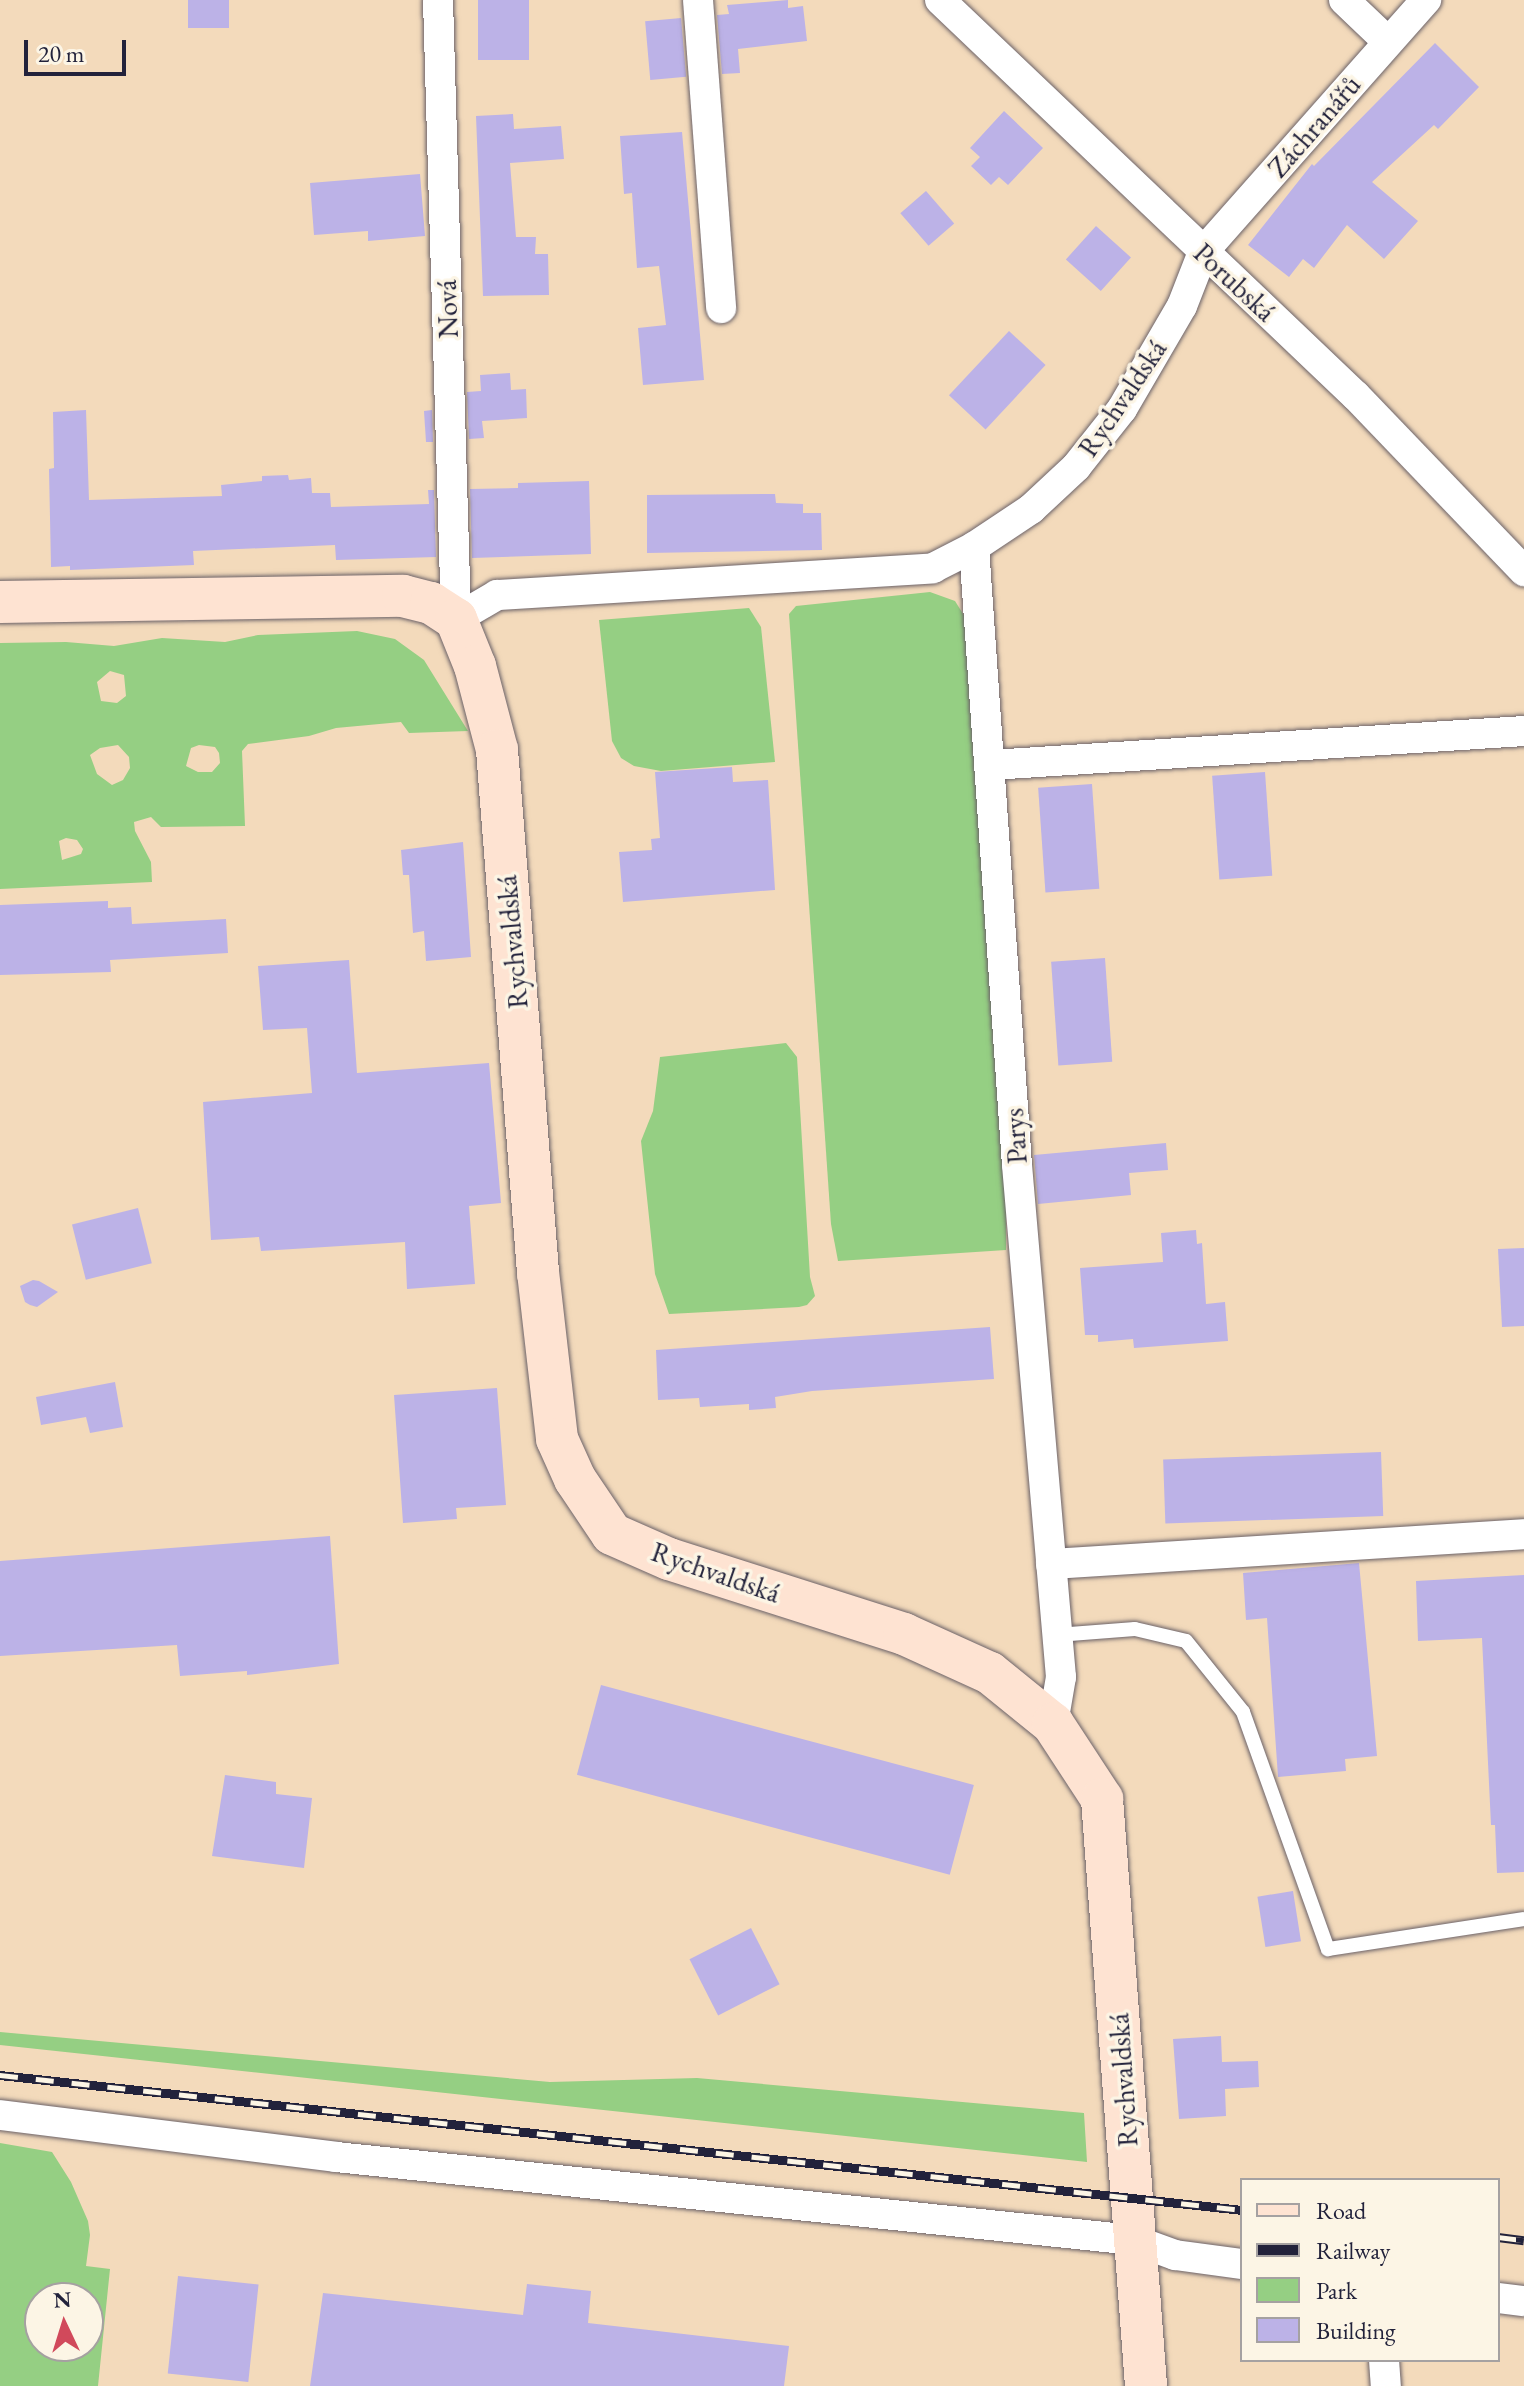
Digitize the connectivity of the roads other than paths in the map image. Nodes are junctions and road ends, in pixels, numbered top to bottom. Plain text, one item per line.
1 (438, 0) edge
2 (698, 0) edge
3 (940, 0) edge
4 (1344, 0) edge
5 (1426, 0) edge
6 (1387, 41) junction
7 (1203, 252) junction
8 (721, 308) dead end
9 (974, 547) junction
10 (1524, 571) edge
11 (0, 602) edge
12 (456, 619) junction
13 (1524, 731) edge
14 (991, 765) junction
15 (1524, 1534) edge
16 (1051, 1564) junction
17 (1057, 1635) junction
18 (1053, 1724) junction
19 (1524, 1919) edge
20 (0, 2115) edge
21 (1134, 2240) junction
22 (1240, 2264) edge
23 (1500, 2298) edge
24 (1524, 2301) edge
25 (1384, 2362) edge
26 (1146, 2386) edge
27 (1386, 2386) edge

1 - 12 street, Nová
2 - 8 street
3 - 7 street, Porubská
4 - 6 street
5 - 6 street, Záchranářů
6 - 7 street, Záchranářů
7 - 9 street, Rychvaldská
7 - 10 street, Porubská
9 - 12 street, Rychvaldská
9 - 14 street, Parys
11 - 12 street
12 - 18 street, Rychvaldská
13 - 14 street
14 - 16 street, Parys
15 - 16 street
16 - 17 street, Parys
17 - 18 street, Parys
17 - 19 lane
18 - 21 street, Rychvaldská
20 - 21 street
21 - 22 street
21 - 26 street, Rychvaldská
23 - 24 street
25 - 27 street

